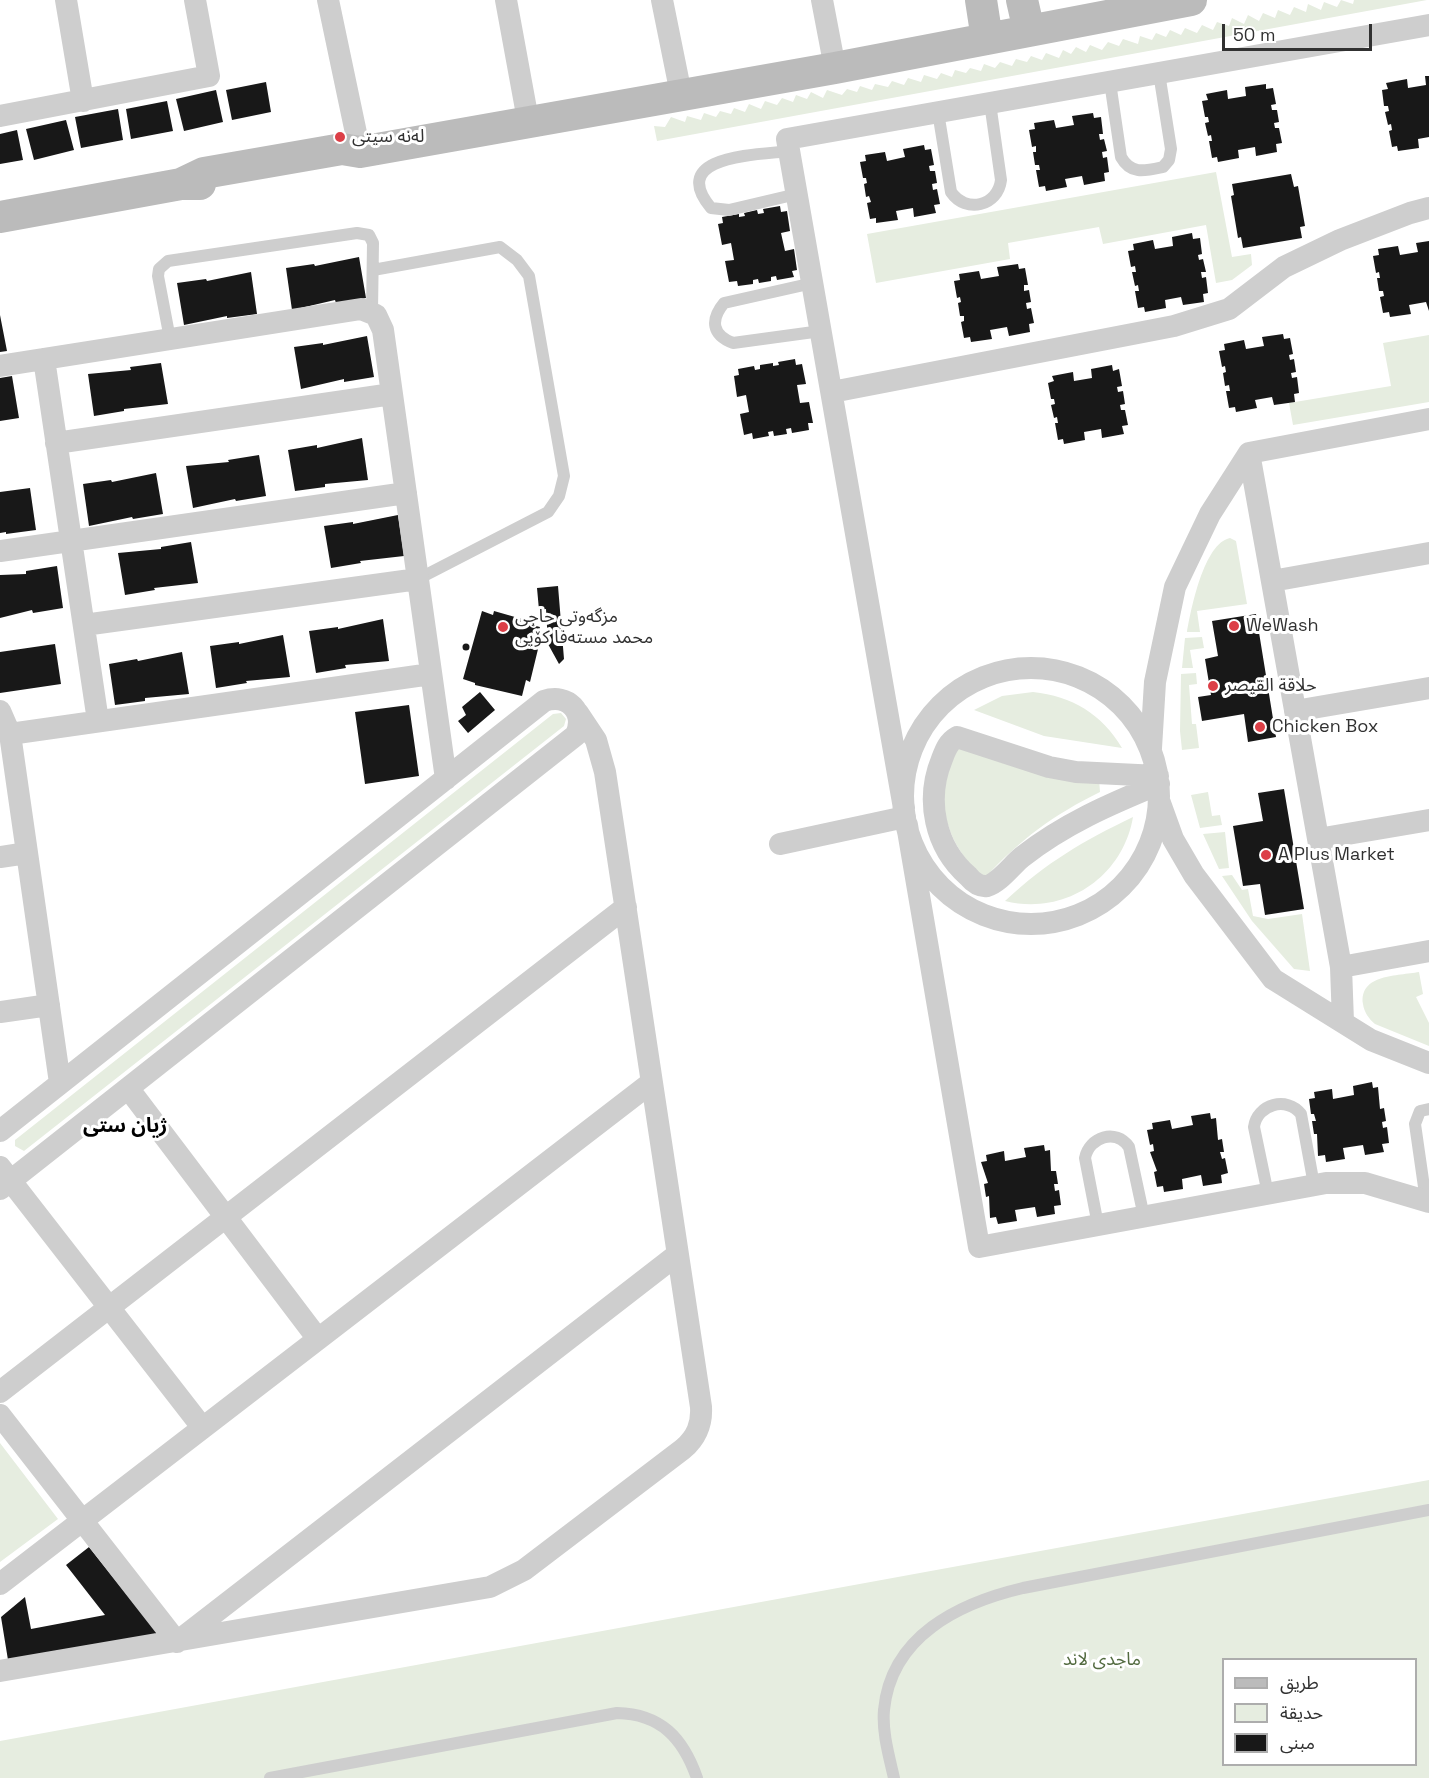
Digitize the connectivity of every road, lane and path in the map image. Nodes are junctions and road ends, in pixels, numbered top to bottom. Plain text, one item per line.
1 (66, 0) edge
2 (195, 0) edge
3 (328, 0) edge
4 (506, 0) edge
5 (662, 0) edge
6 (822, 0) edge
7 (981, 0) edge
8 (1023, 0) edge
9 (1191, 0) edge
10 (1429, 26) edge
11 (1029, 31) junction
12 (987, 39) junction
13 (835, 68) junction
14 (1159, 73) junction
15 (1110, 82) junction
16 (681, 94) junction
17 (83, 101) junction
18 (990, 103) junction
19 (938, 112) junction
20 (0, 116) edge
21 (528, 120) junction
22 (789, 151) junction
23 (360, 152) junction
24 (797, 194) junction
25 (1429, 208) edge
26 (0, 218) edge
27 (373, 270) junction
28 (813, 283) junction
29 (372, 311) junction
30 (821, 331) junction
31 (170, 339) junction
32 (44, 359) junction
33 (0, 366) edge
34 (832, 392) junction
35 (392, 394) junction
36 (1429, 419) edge
37 (56, 442) junction
38 (1249, 453) junction
39 (406, 493) junction
40 (71, 540) junction
41 (0, 551) edge
42 (1429, 553) edge
43 (418, 579) junction
44 (1272, 581) junction
45 (84, 625) junction
46 (431, 674) junction
47 (1155, 682) junction
48 (1429, 688) edge
49 (1115, 700) junction
50 (0, 711) edge
51 (1295, 711) junction
52 (578, 712) junction
53 (98, 721) junction
54 (9, 734) junction
55 (1151, 750) junction
56 (446, 779) junction
57 (1159, 787) junction
58 (906, 816) junction
59 (1429, 820) edge
60 (1318, 839) junction
61 (780, 844) dead end
62 (27, 853) junction
63 (0, 857) edge
64 (1143, 857) junction
65 (1184, 858) junction
66 (626, 907) junction
67 (1429, 951) edge
68 (1341, 967) junction
69 (49, 1005) junction
70 (0, 1012) edge
71 (1343, 1022) junction
72 (1429, 1063) edge
73 (652, 1082) junction
74 (60, 1083) junction
75 (128, 1088) junction
76 (1429, 1109) edge
77 (0, 1131) edge
78 (4, 1178) edge
79 (1314, 1185) junction
80 (1268, 1194) junction
81 (1427, 1202) edge
82 (226, 1217) junction
83 (1144, 1217) junction
84 (1098, 1225) junction
85 (678, 1254) junction
86 (109, 1307) junction
87 (318, 1339) junction
88 (0, 1392) edge
89 (0, 1415) edge
90 (202, 1427) junction
91 (1429, 1510) edge
92 (82, 1521) junction
93 (0, 1584) edge
94 (177, 1642) junction
95 (0, 1671) edge
96 (270, 1778) edge
97 (697, 1778) edge
98 (894, 1778) edge

1 - 17 street
2 - 17 street
3 - 23 street
4 - 21 street
5 - 16 street
6 - 13 street
7 - 12 street
8 - 11 street
9 - 11 street
10 - 14 street
11 - 12 street
12 - 13 street
13 - 16 street
14 - 15 street
14 - 15 lane
15 - 18 street
16 - 21 street
17 - 20 street
18 - 19 street
18 - 19 lane
19 - 22 street
21 - 23 street
22 - 24 street
22 - 24 lane
23 - 26 street
24 - 28 street
25 - 34 street
27 - 29 lane
27 - 31 lane
27 - 43 lane
28 - 30 street
28 - 30 lane
29 - 31 street
29 - 35 street
30 - 34 street
31 - 32 street
32 - 33 street
32 - 37 street
34 - 58 street
35 - 37 street
35 - 39 street
36 - 38 street
37 - 40 street
38 - 44 street
38 - 47 street
39 - 40 street
39 - 43 street
40 - 41 street
40 - 45 street
42 - 44 street
43 - 45 street
43 - 46 street
44 - 51 street
45 - 53 street
46 - 53 street
46 - 56 street
47 - 49 street
47 - 55 street
48 - 51 street
49 - 55 street
49 - 58 street
50 - 54 street
51 - 60 street
52 - 56 street
52 - 66 street
52 - 75 street
53 - 54 street
54 - 62 street
55 - 57 street
56 - 74 street
57 - 57 street
57 - 64 street
57 - 65 street
58 - 61 street
58 - 64 street
58 - 84 street
59 - 60 street
60 - 68 street
62 - 63 street
62 - 69 street
64 - 65 street
65 - 71 street
66 - 73 street
66 - 82 street
67 - 68 street
68 - 71 street
69 - 70 street
69 - 74 street
71 - 72 street
73 - 85 street
73 - 87 street
74 - 77 street
75 - 78 street
75 - 82 street
76 - 81 lane
78 - 86 street
79 - 80 street
79 - 80 lane
79 - 81 street
80 - 83 street
82 - 86 street
82 - 87 street
83 - 84 street
83 - 84 lane
85 - 94 street
85 - 94 street
86 - 88 street
86 - 90 street
87 - 90 street
89 - 92 street
90 - 92 street
91 - 98 lane
92 - 93 street
92 - 94 street
94 - 95 street
96 - 97 lane

